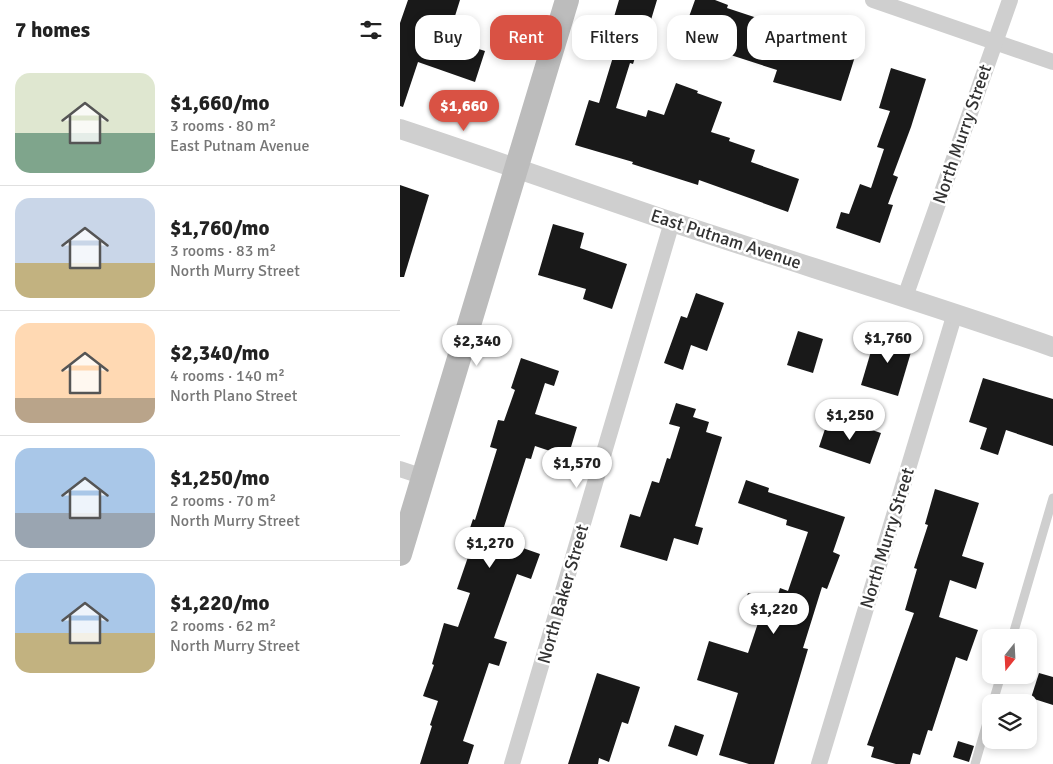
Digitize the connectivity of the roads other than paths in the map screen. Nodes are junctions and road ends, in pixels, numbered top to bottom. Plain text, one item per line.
1 (567, 0) edge
2 (873, 0) edge
3 (1010, 0) edge
4 (995, 42) junction
5 (1053, 62) edge
6 (400, 129) edge
7 (517, 168) junction
8 (672, 222) junction
9 (905, 297) junction
10 (955, 313) junction
11 (1053, 347) edge
12 (400, 469) edge
13 (424, 477) junction
14 (1053, 498) edge
15 (400, 554) edge
16 (1015, 629) edge
17 (982, 740) edge
18 (512, 764) edge
19 (819, 764) edge
20 (975, 764) edge

1 - 7 main road
2 - 4 street
3 - 4 street, North Murry Street
4 - 5 street
4 - 9 street, North Murry Street
6 - 7 street, East Putnam Avenue
7 - 8 street, East Putnam Avenue
7 - 13 main road
8 - 9 street, East Putnam Avenue
8 - 18 street, North Baker Street
9 - 10 street, East Putnam Avenue
10 - 11 street, East Putnam Avenue
10 - 19 street, North Murry Street
12 - 13 street
13 - 15 main road
14 - 16 lane
17 - 20 lane

